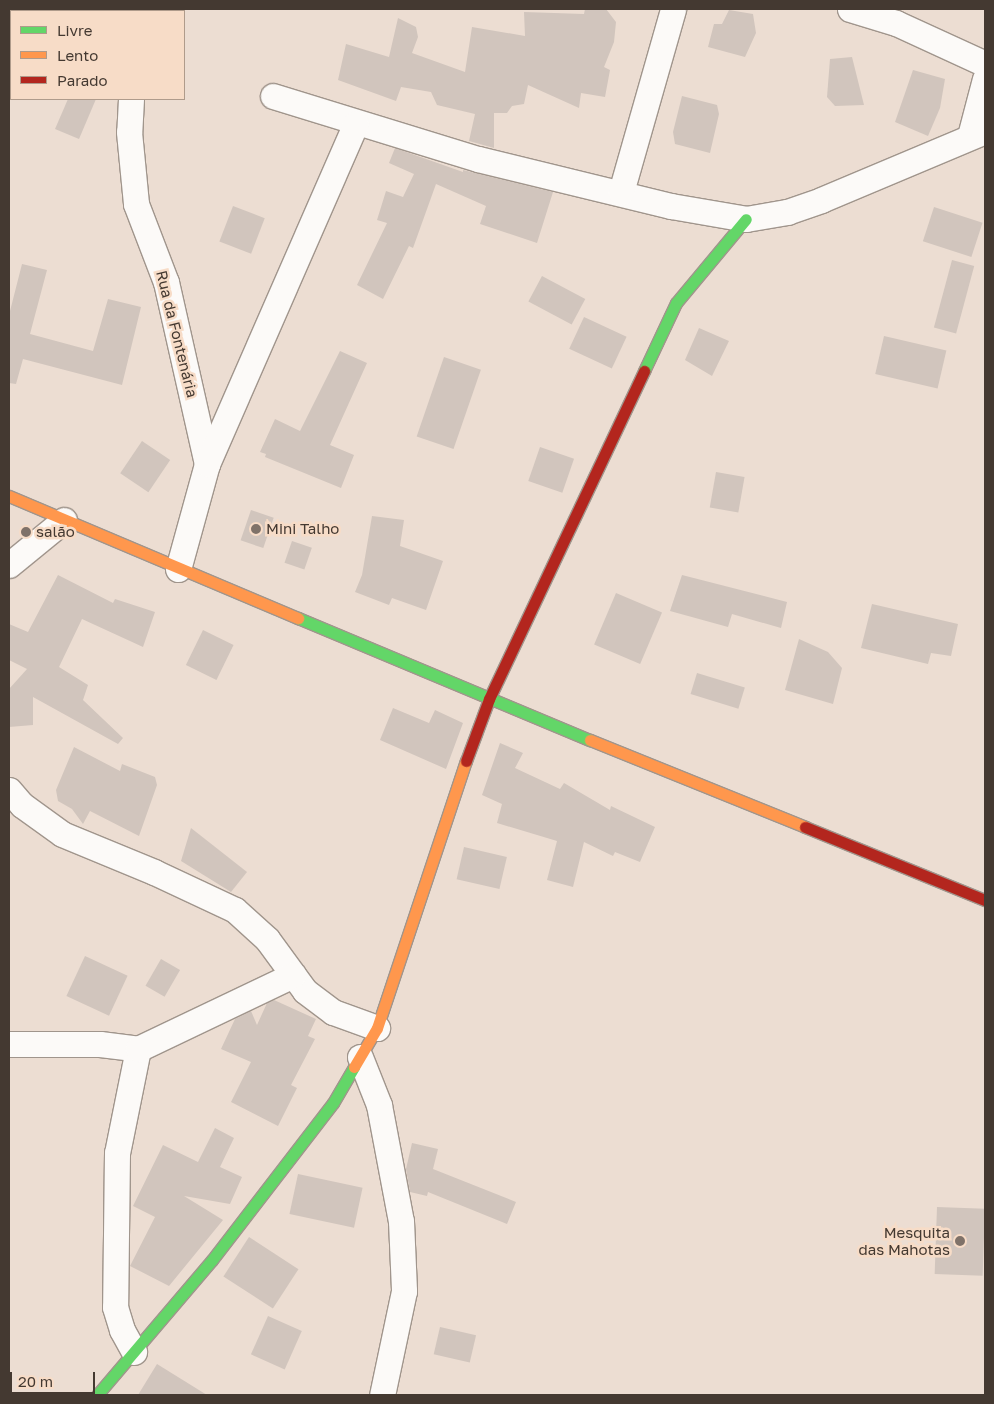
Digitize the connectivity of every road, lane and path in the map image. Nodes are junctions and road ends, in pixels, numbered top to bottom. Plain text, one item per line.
1 (673, 9) edge
2 (850, 9) edge
3 (985, 64) edge
4 (985, 79) edge
5 (273, 96) dead end
6 (131, 100) edge
7 (356, 123) junction
8 (977, 134) edge
9 (621, 192) junction
10 (746, 219) junction
11 (208, 464) junction
12 (9, 496) edge
13 (64, 520) junction
14 (9, 564) edge
15 (178, 569) junction
16 (490, 699) junction
17 (9, 790) edge
18 (985, 900) edge
19 (293, 975) junction
20 (377, 1028) junction
21 (9, 1044) edge
22 (138, 1049) junction
23 (360, 1057) junction
24 (134, 1352) junction
25 (97, 1395) edge
26 (382, 1395) edge

1 - 9 street
2 - 3 street
4 - 8 street
5 - 7 street
6 - 11 street, Rua da Fontenária
7 - 9 street
7 - 11 street
8 - 10 street
9 - 10 street
10 - 16 street
11 - 15 street, Rua da Fontenária
12 - 13 street
13 - 14 street
13 - 15 street
15 - 16 street
16 - 18 street
16 - 20 street
17 - 19 street
19 - 20 street
19 - 22 street
20 - 23 street
21 - 22 street
22 - 24 street
23 - 24 street
23 - 26 street
24 - 25 street

